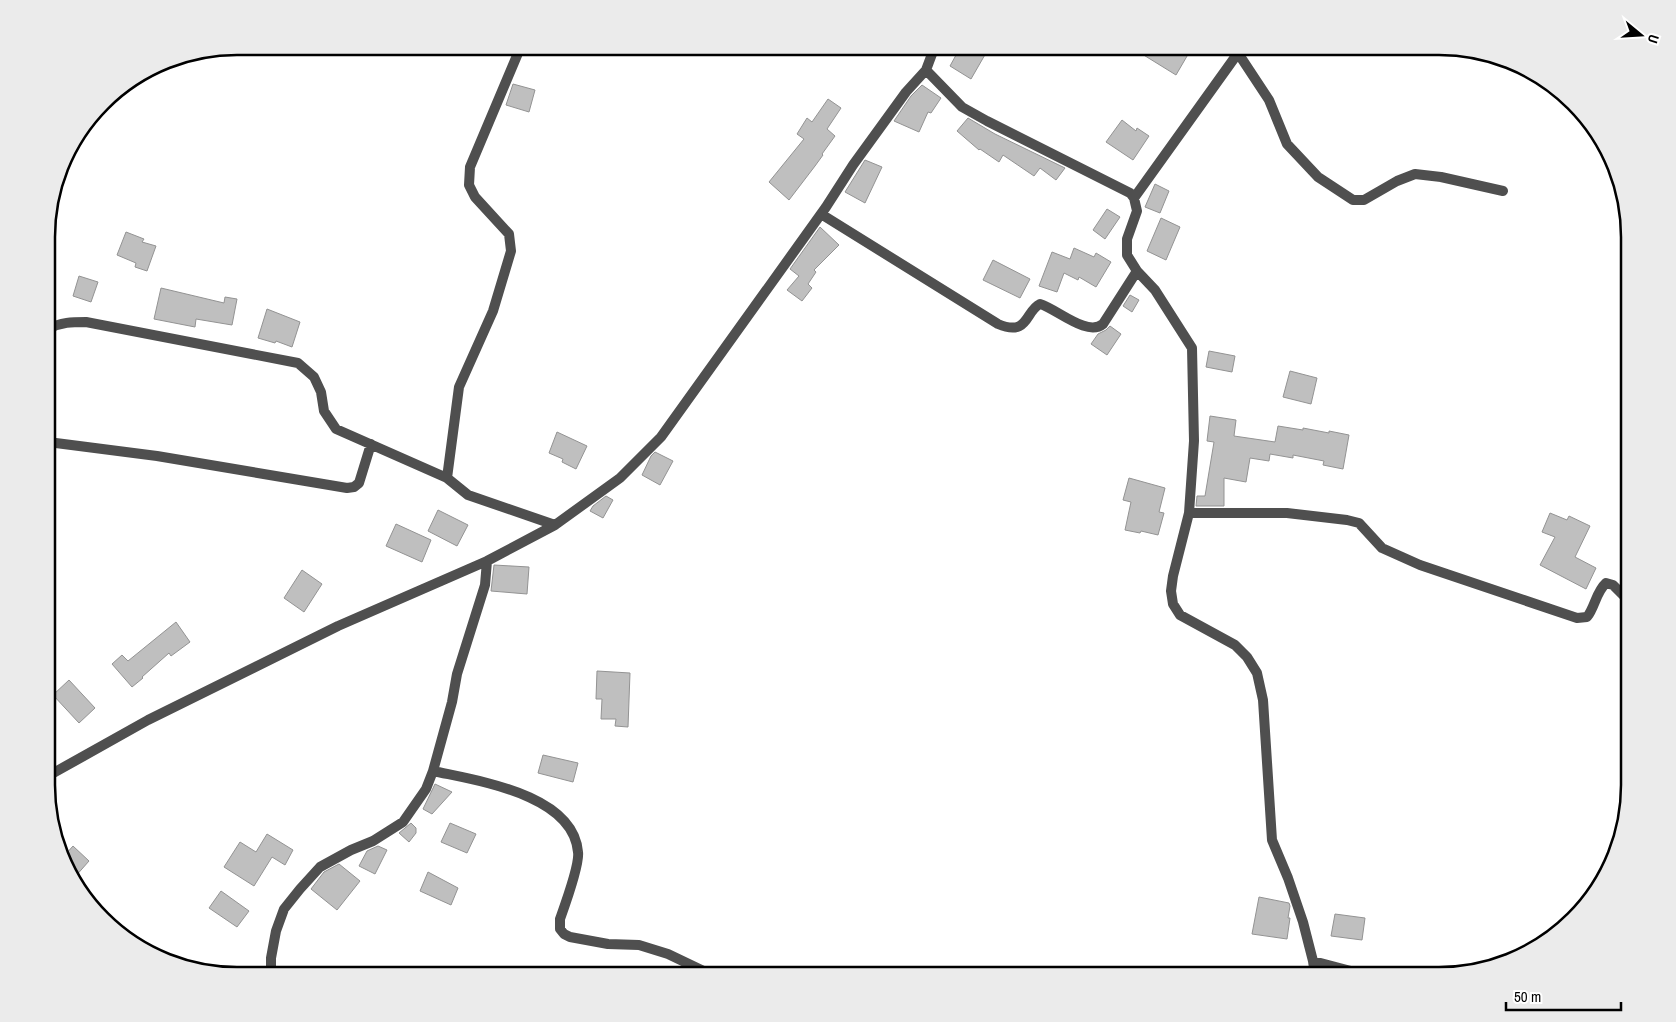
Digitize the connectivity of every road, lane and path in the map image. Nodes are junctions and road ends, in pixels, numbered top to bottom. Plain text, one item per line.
1 (517, 55) edge
2 (932, 55) edge
3 (1236, 55) edge
4 (1243, 55) edge
5 (926, 70) junction
6 (1503, 191) dead end
7 (1134, 198) junction
8 (821, 214) junction
9 (1137, 272) junction
10 (55, 325) edge
11 (55, 443) edge
12 (372, 444) junction
13 (447, 478) junction
14 (1190, 513) junction
15 (555, 524) junction
16 (487, 561) junction
17 (1621, 593) edge
18 (433, 771) junction
19 (55, 772) edge
20 (1313, 961) junction
21 (271, 967) edge
22 (695, 967) edge
23 (1313, 967) edge
24 (1336, 967) edge

1 - 13 street
2 - 5 street
3 - 7 street
4 - 6 street
5 - 7 street
5 - 8 street
7 - 9 street
8 - 9 street
8 - 15 street
9 - 14 street
10 - 12 street
11 - 12 street
12 - 13 street
13 - 15 street
14 - 17 street
14 - 20 street
15 - 16 street
16 - 18 street
16 - 19 street
18 - 21 street
18 - 22 street
20 - 23 street
20 - 24 street

